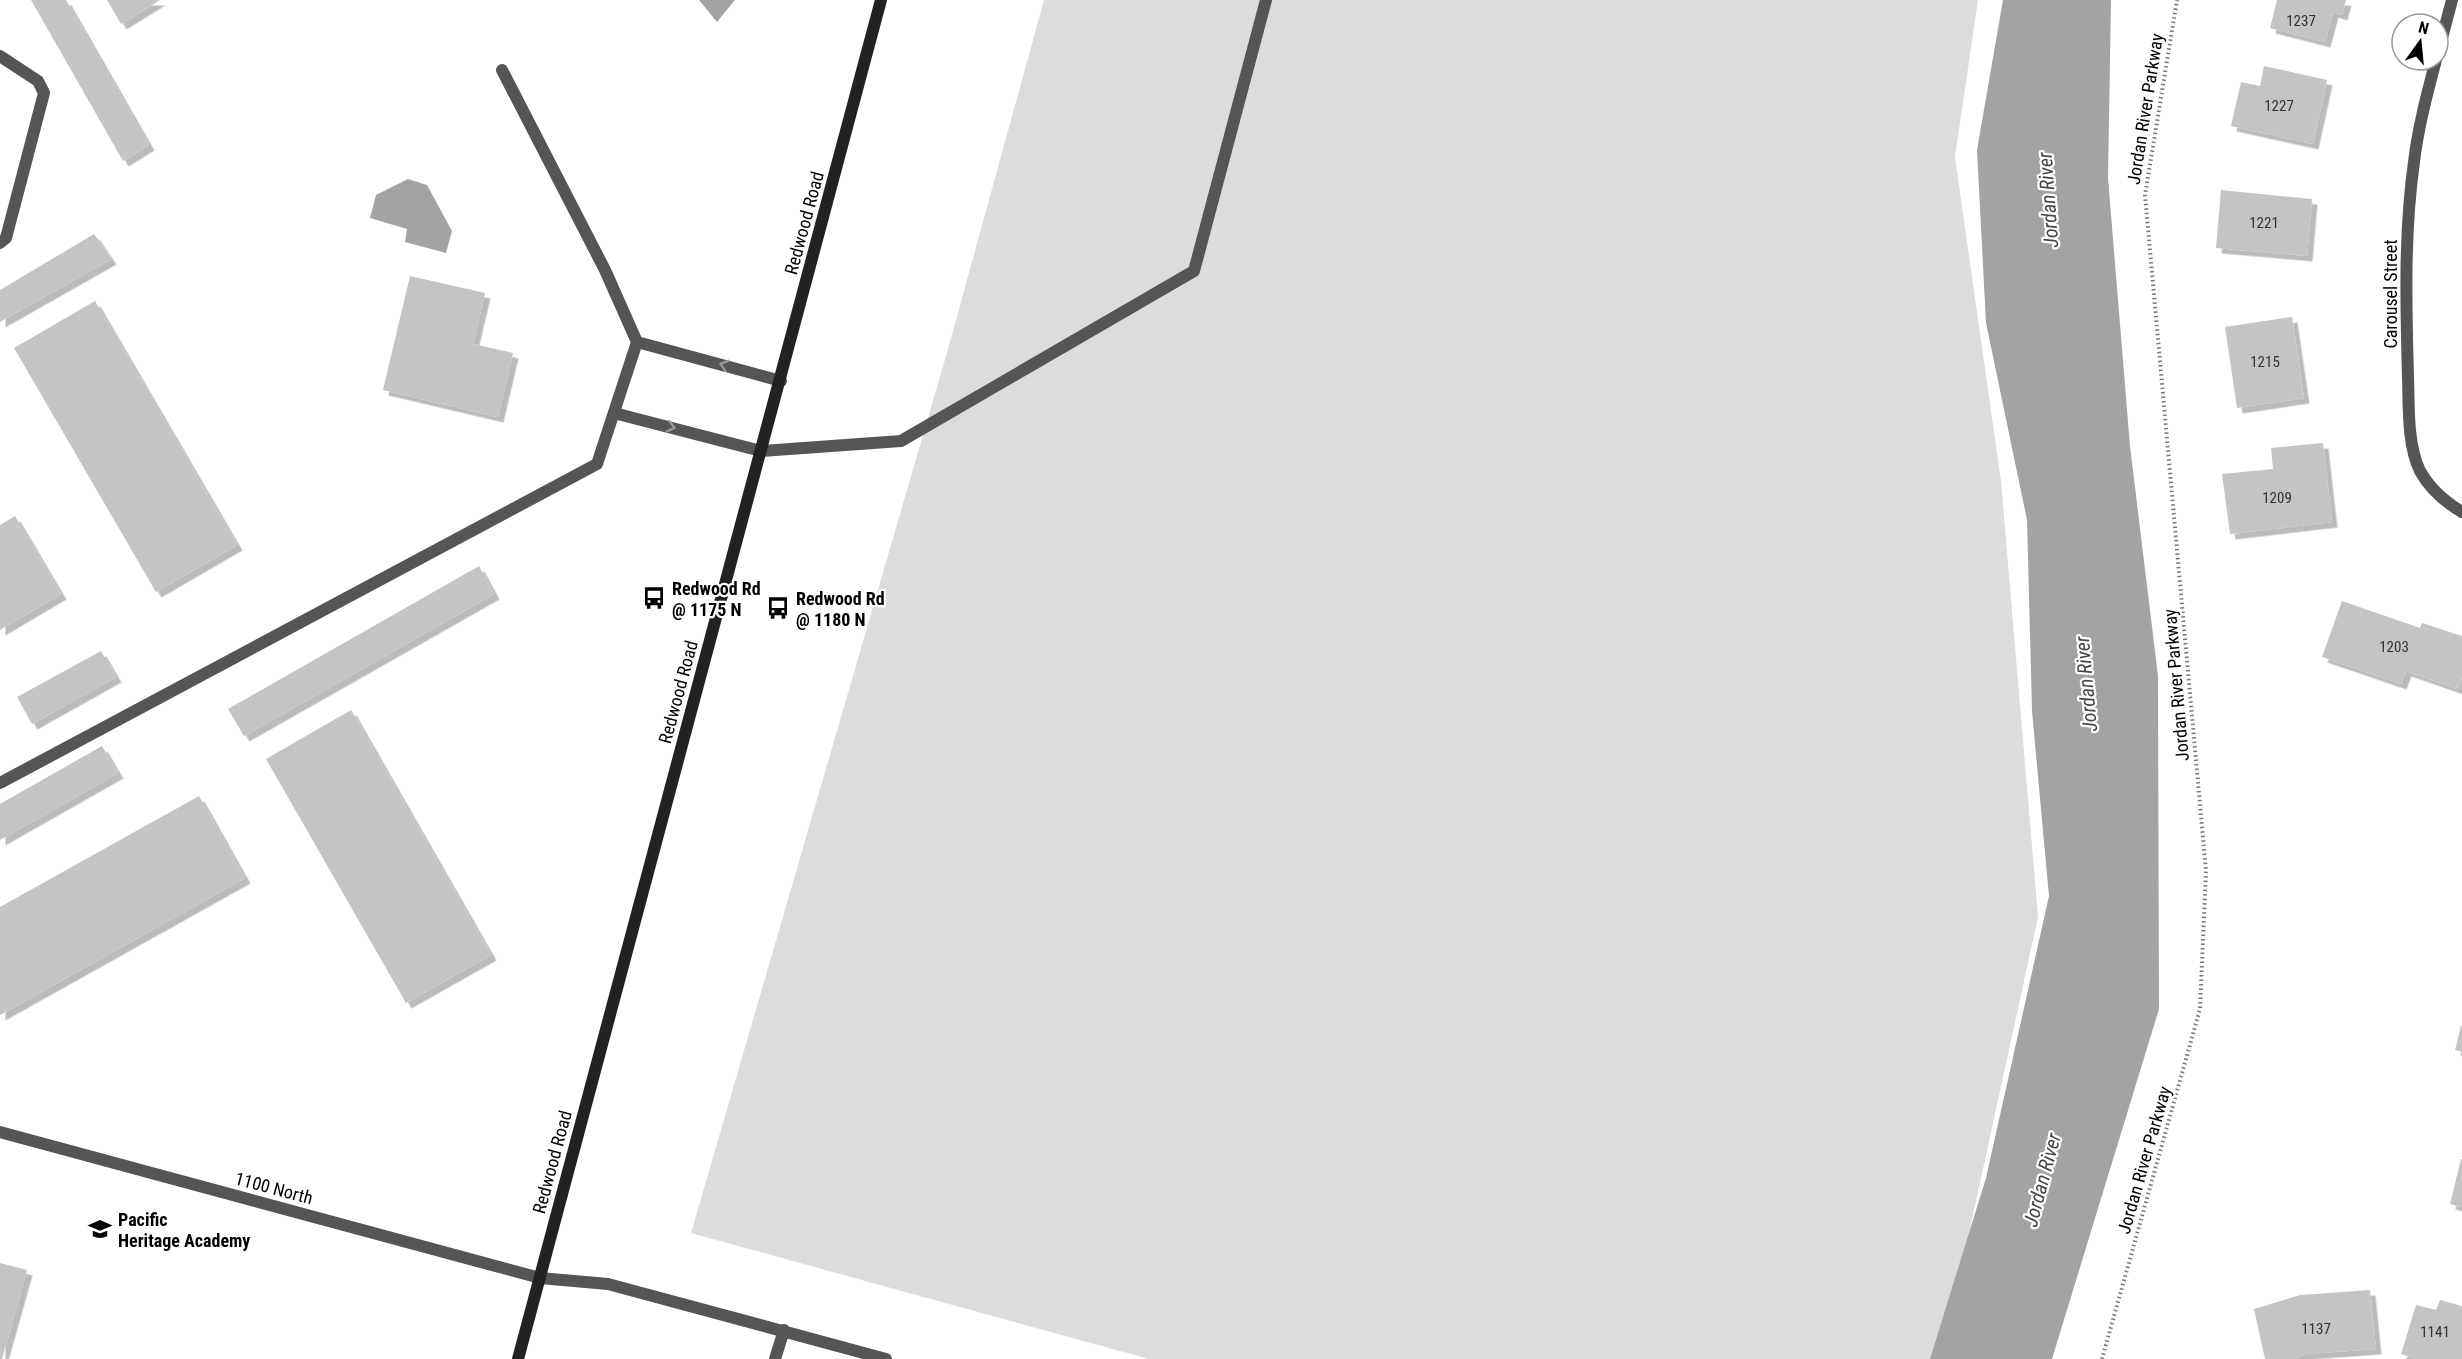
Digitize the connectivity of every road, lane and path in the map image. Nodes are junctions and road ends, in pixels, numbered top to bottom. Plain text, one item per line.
1 (881, 0) edge
2 (1266, 0) edge
3 (2177, 0) edge
4 (0, 56) edge
5 (502, 70) dead end
6 (2433, 72) edge
7 (0, 243) edge
8 (637, 342) junction
9 (781, 381) junction
10 (614, 413) junction
11 (761, 451) junction
12 (2462, 512) edge
13 (0, 783) edge
14 (0, 1132) edge
15 (540, 1278) junction
16 (784, 1330) junction
17 (518, 1359) edge
18 (775, 1359) edge
19 (886, 1359) edge
20 (2102, 1359) edge

1 - 9 main road, Redwood Road
2 - 11 street
3 - 20 path, Jordan River Parkway
4 - 7 street
5 - 8 street
6 - 12 street, Carousel Street
9 -> 8 street
8 - 10 street
9 - 11 main road, Redwood Road
10 -> 11 street
10 - 13 street
11 - 15 main road, Redwood Road
14 - 15 street, 1100 North
15 - 16 street, 1100 North
15 - 17 main road, Redwood Road
16 - 18 street
16 - 19 street, 1100 North

